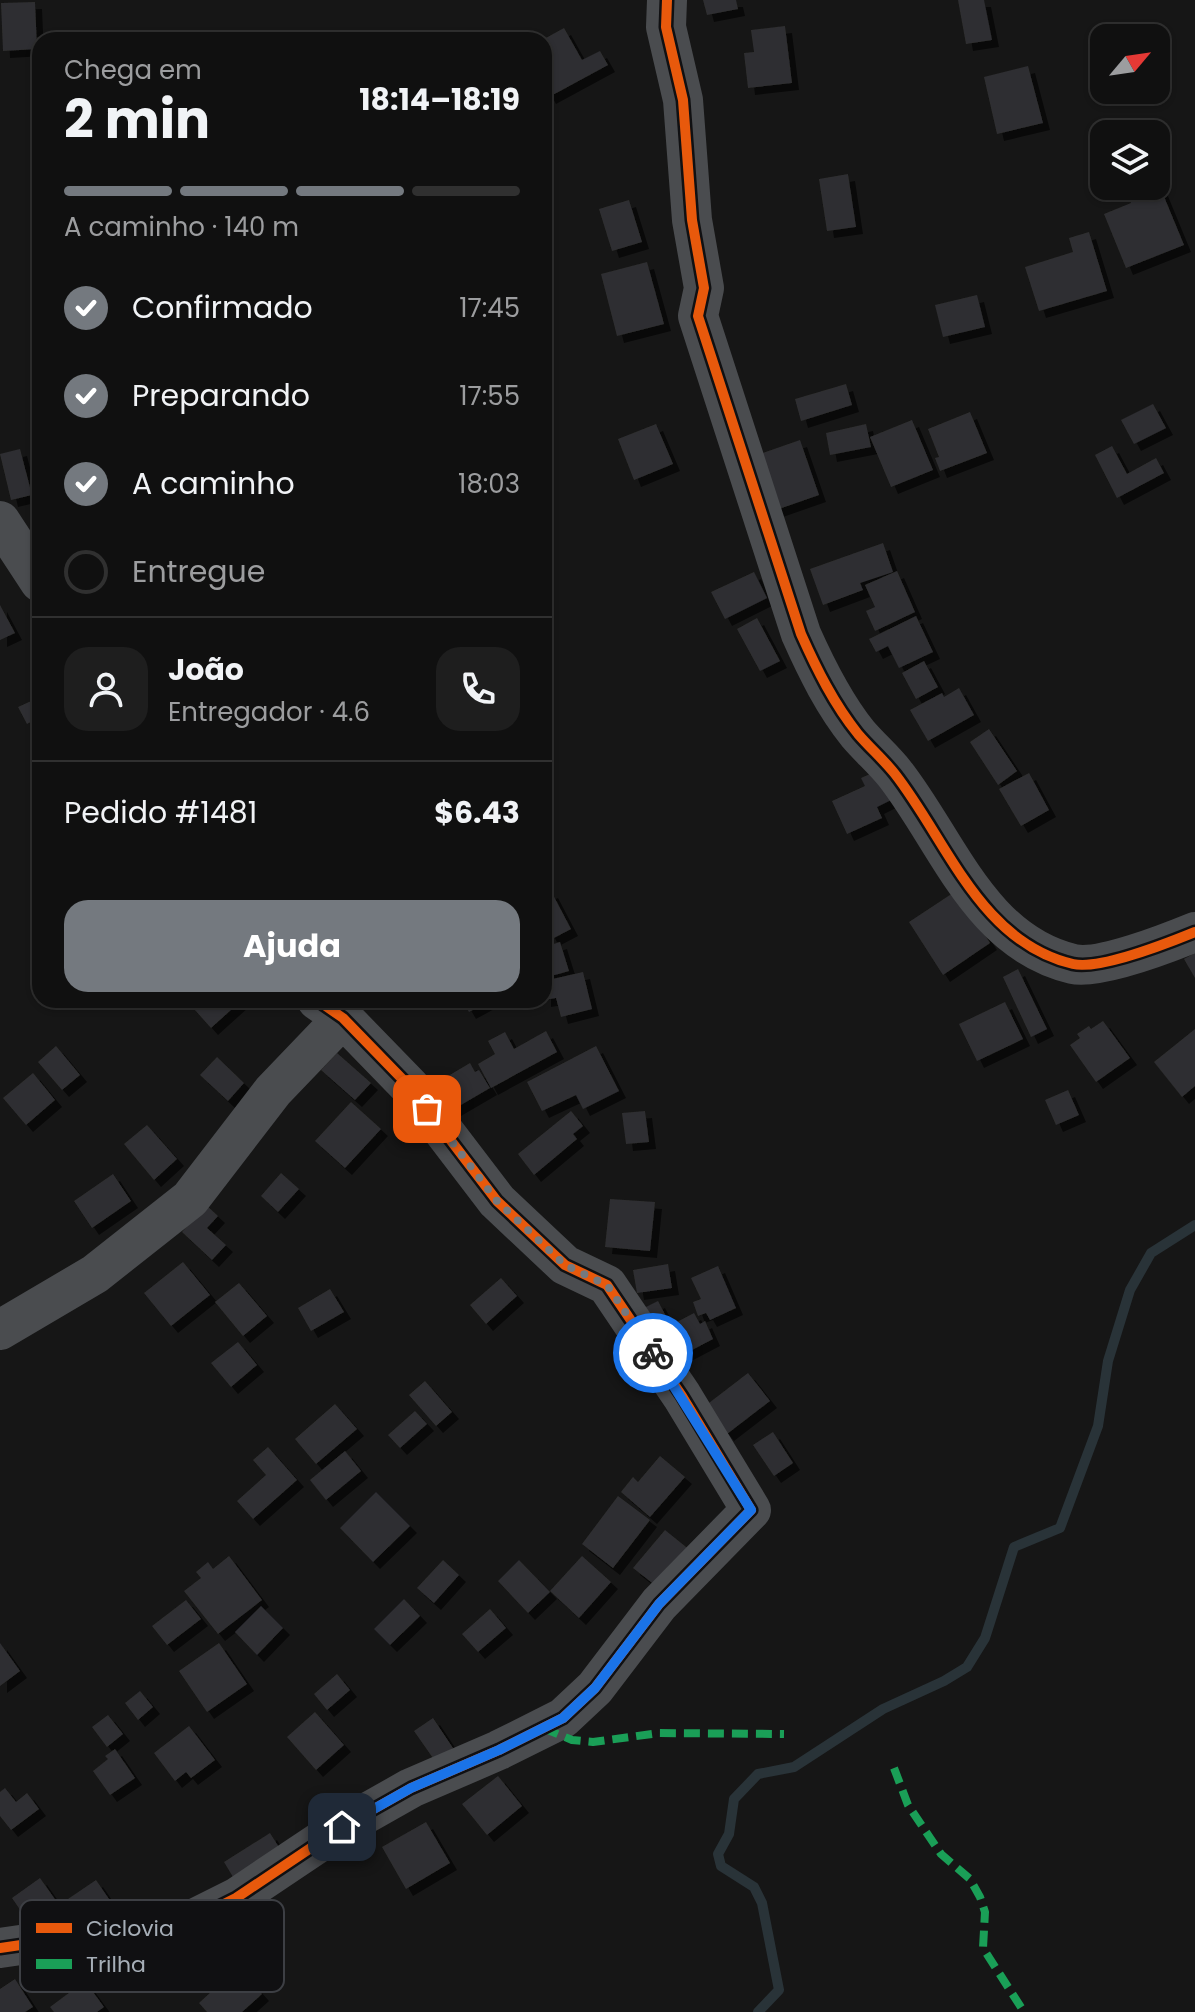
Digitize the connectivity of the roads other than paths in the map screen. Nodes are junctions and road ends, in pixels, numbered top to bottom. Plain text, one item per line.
1 (667, 0) edge
2 (0, 521) edge
3 (32, 570) edge
4 (1195, 932) edge
5 (330, 1009) edge
6 (0, 1330) edge
7 (232, 1900) edge
8 (20, 1945) edge
9 (0, 1948) edge

1 - 4 street
2 - 3 street
5 - 6 street
5 - 7 street
8 - 9 street

